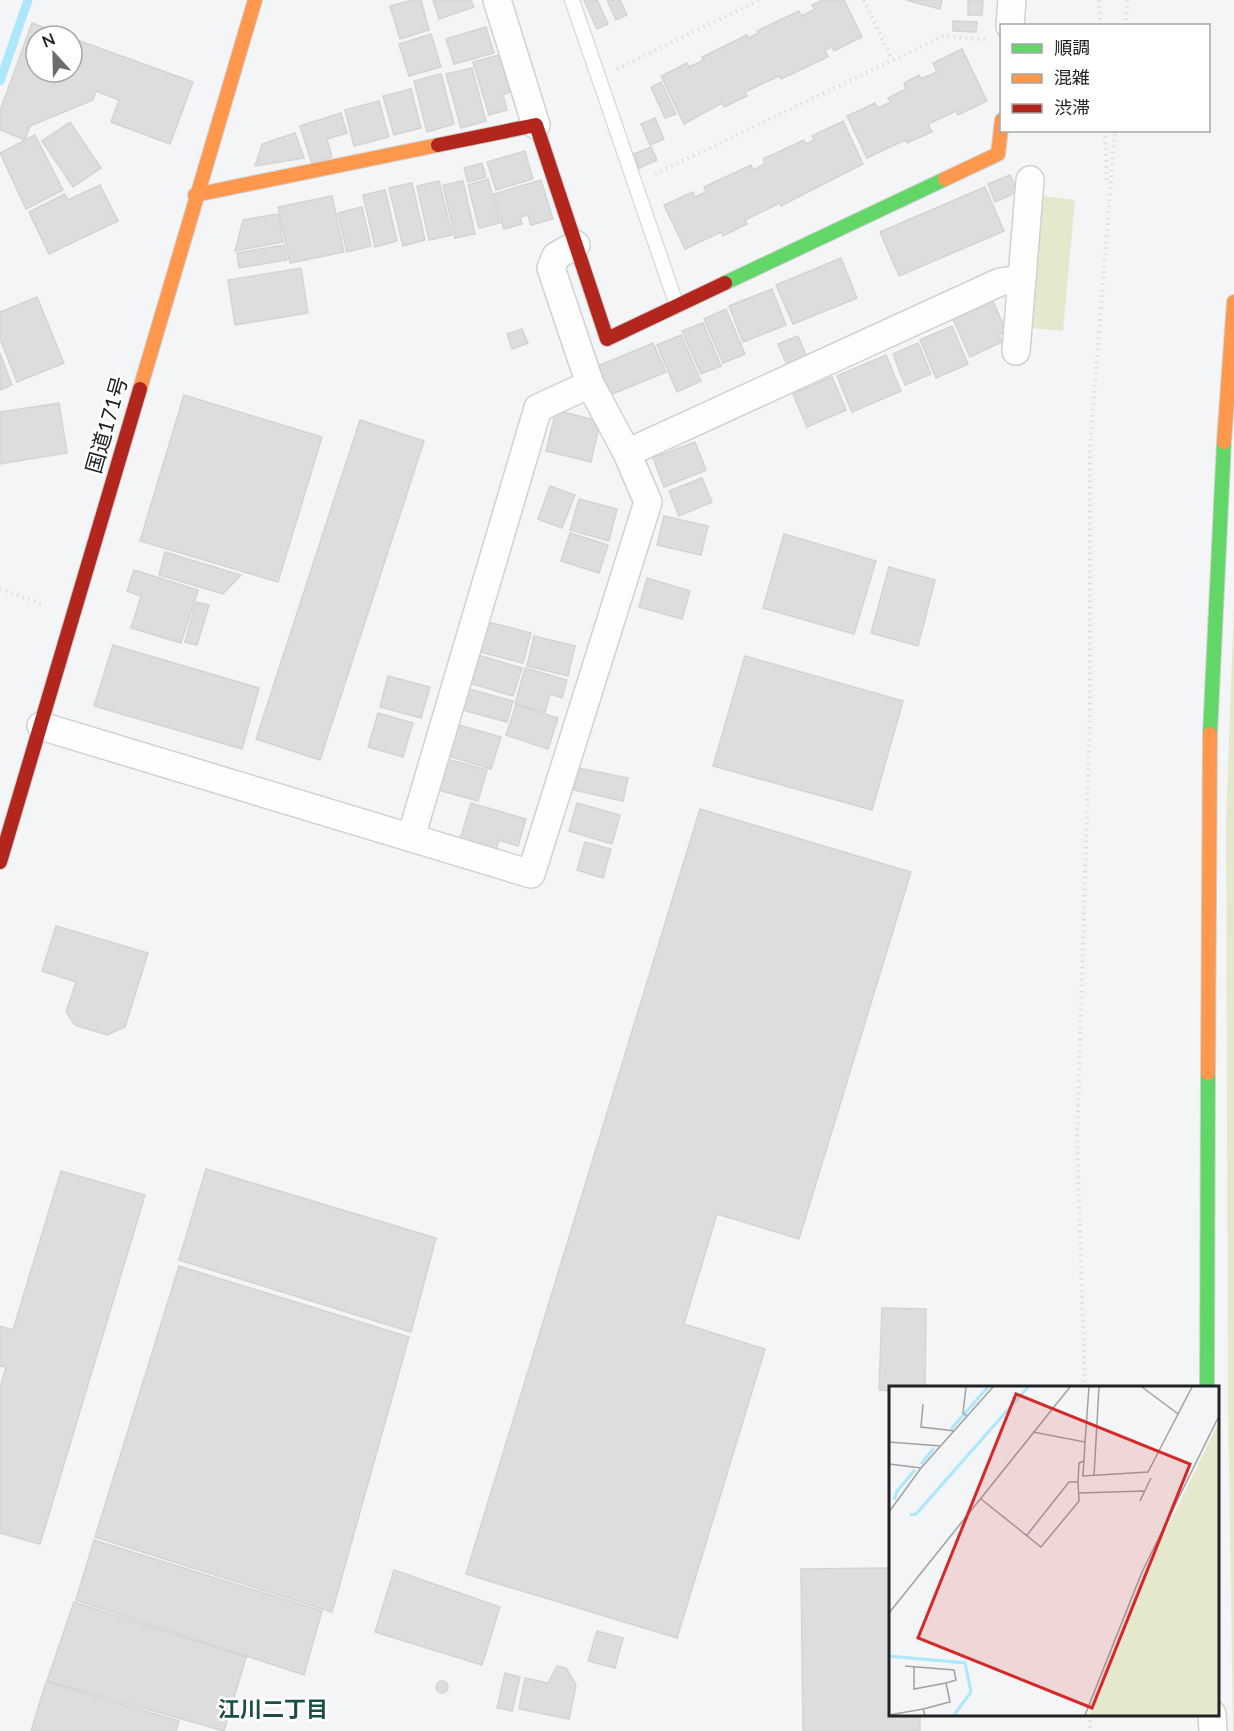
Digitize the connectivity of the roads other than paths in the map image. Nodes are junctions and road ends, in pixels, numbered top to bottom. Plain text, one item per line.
1 (255, 0) edge
2 (497, 0) edge
3 (572, 0) edge
4 (1012, 0) edge
5 (1003, 24) edge
6 (536, 125) junction
7 (1001, 132) edge
8 (1030, 180) dead end
9 (195, 195) junction
10 (576, 245) junction
11 (1020, 279) junction
12 (1234, 302) edge
13 (677, 306) junction
14 (1016, 351) dead end
15 (590, 384) junction
16 (627, 453) junction
17 (41, 726) junction
18 (411, 837) junction
19 (0, 862) edge
20 (1208, 1386) edge
21 (1212, 1716) edge
22 (1213, 1731) edge

1 - 9 main road, 国道171号
2 - 6 street
3 - 13 lane
4 - 5 street
6 - 9 main road
6 - 10 main road
7 - 13 main road
8 - 11 street
9 - 17 main road, 国道171号
10 - 13 main road
10 - 15 street
11 - 14 street
11 - 16 street
12 - 20 main road
15 - 16 street
15 - 18 street
16 - 18 street
17 - 18 street
17 - 19 main road, 国道171号
21 - 22 street

